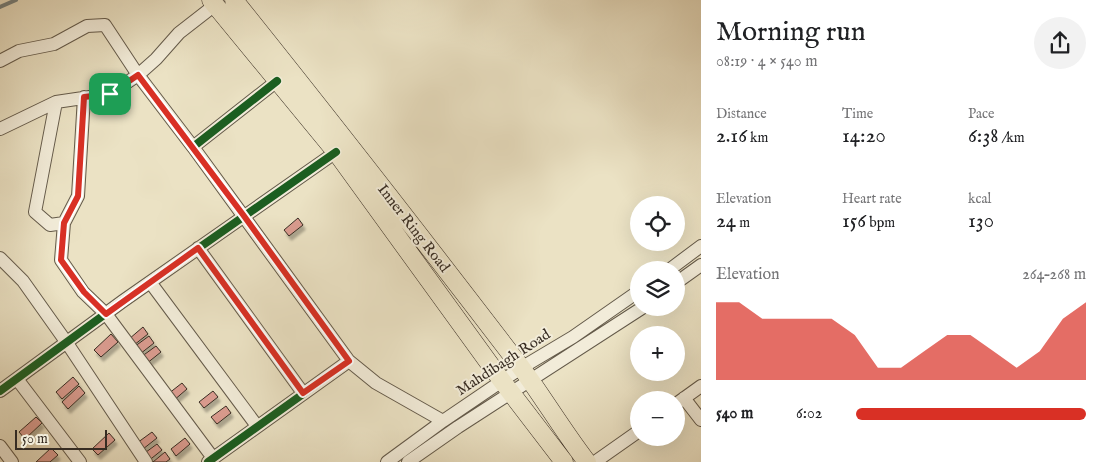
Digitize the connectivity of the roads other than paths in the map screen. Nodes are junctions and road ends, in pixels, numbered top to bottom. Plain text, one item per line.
1 (234, 0) edge
2 (213, 3) edge
3 (0, 61) edge
4 (138, 75) junction
5 (277, 81) junction
6 (84, 97) junction
7 (56, 102) junction
8 (0, 130) edge
9 (193, 146) junction
10 (336, 152) junction
11 (244, 216) junction
12 (64, 223) junction
13 (701, 246) edge
14 (198, 248) junction
15 (0, 258) edge
16 (681, 261) edge
17 (701, 266) edge
18 (685, 277) edge
19 (150, 282) junction
20 (630, 297) edge
21 (106, 314) junction
22 (630, 315) edge
23 (67, 342) junction
24 (349, 361) junction
25 (526, 374) junction
26 (17, 379) junction
27 (701, 386) edge
28 (2, 387) edge
29 (507, 387) junction
30 (303, 393) junction
31 (685, 397) edge
32 (685, 406) edge
33 (701, 420) edge
34 (443, 421) junction
35 (257, 426) junction
36 (630, 437) edge
37 (0, 446) edge
38 (210, 460) edge
39 (12, 462) edge
40 (80, 462) edge
41 (146, 462) edge
42 (387, 462) edge
43 (408, 462) edge
44 (564, 462) edge
45 (587, 462) edge
46 (595, 462) edge

1 - 25 highway, Inner Ring Road
2 - 4 street
2 - 5 highway, Inner Ring Road
3 - 4 street
4 - 6 street
4 - 9 street
5 - 9 street
5 - 10 highway, Inner Ring Road
6 - 7 street
6 - 12 street
7 - 8 street
7 - 12 street
9 - 11 street
10 - 11 street
10 - 29 highway, Inner Ring Road
11 - 14 street
11 - 24 street
12 - 21 street
13 - 16 street
14 - 19 street
14 - 30 street
15 - 23 street
17 - 18 street
19 - 21 street
19 - 35 street
20 - 25 street, Mahdibagh Road
21 - 23 street
21 - 38 street
22 - 25 street, Mahdibagh Road
23 - 26 street
23 - 41 street
24 - 30 street
24 - 34 street
25 - 29 street, Mahdibagh Road
25 - 45 highway, Inner Ring Road
26 - 28 street
26 - 40 street
27 - 31 street
29 - 34 street, Mahdibagh Road
29 - 43 street, Mahdibagh Road
29 - 44 highway, Inner Ring Road
30 - 35 street
32 - 33 street
34 - 42 street, Mahdibagh Road
35 - 38 street
36 - 46 street
37 - 39 street

